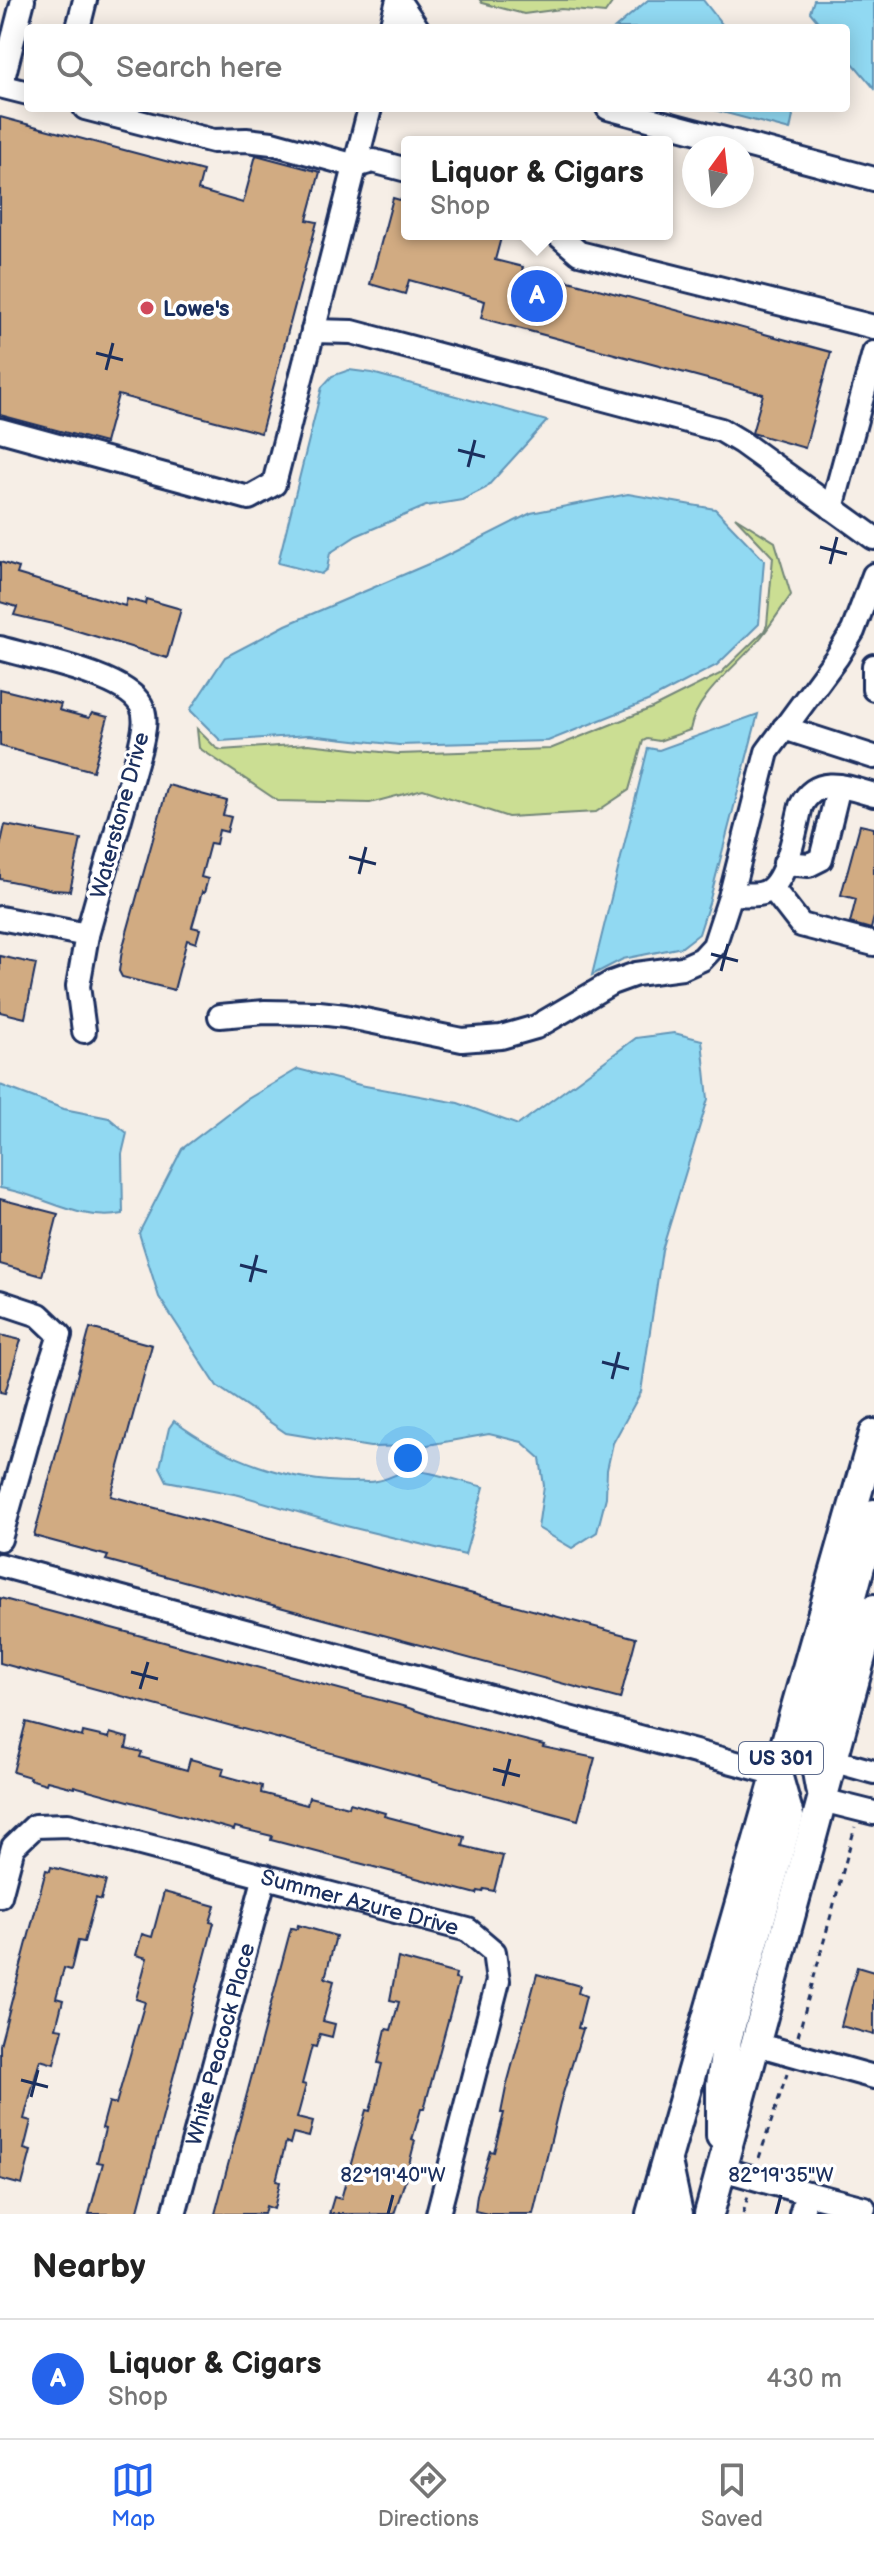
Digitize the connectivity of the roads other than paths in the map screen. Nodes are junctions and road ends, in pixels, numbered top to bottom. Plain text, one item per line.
1 (23, 0) edge
2 (85, 0) edge
3 (398, 0) edge
4 (79, 24) edge
5 (392, 24) edge
6 (414, 24) edge
7 (0, 86) edge
8 (24, 92) edge
9 (101, 112) edge
10 (369, 112) edge
11 (623, 112) edge
12 (356, 166) junction
13 (401, 168) edge
14 (874, 179) edge
15 (564, 240) edge
16 (874, 327) edge
17 (313, 331) junction
18 (874, 353) edge
19 (0, 430) edge
20 (832, 508) junction
21 (874, 538) edge
22 (873, 585) edge
23 (0, 648) edge
24 (874, 666) edge
25 (874, 689) edge
26 (784, 728) junction
27 (874, 757) edge
28 (839, 786) junction
29 (874, 795) edge
30 (785, 863) junction
31 (773, 889) junction
32 (731, 894) junction
33 (0, 918) edge
34 (87, 935) junction
35 (874, 944) edge
36 (220, 1016) dead end
37 (84, 1031) dead end
38 (0, 1302) edge
39 (874, 1434) edge
40 (874, 1514) edge
41 (0, 1539) edge
42 (0, 1565) edge
43 (874, 1609) edge
44 (831, 1760) junction
45 (874, 1772) edge
46 (777, 1774) junction
47 (822, 1800) junction
48 (874, 1813) edge
49 (265, 1876) junction
50 (0, 1896) edge
51 (756, 2044) junction
52 (874, 2077) edge
53 (667, 2161) junction
54 (722, 2169) junction
55 (804, 2203) edge
56 (864, 2208) dead end
57 (174, 2214) edge
58 (438, 2214) edge
59 (651, 2214) edge
60 (678, 2214) edge
61 (709, 2214) edge

1 - 7 street
2 - 4 street
3 - 5 street
3 - 6 street
7 - 8 street
9 - 12 street
10 - 12 street
11 - 14 street
12 - 13 street
12 - 17 street
15 - 16 street
17 - 19 street
17 - 20 street
18 - 20 street
20 - 21 street
22 - 26 street
23 - 34 street, Waterstone Drive
24 - 25 street
26 - 27 street
26 - 32 street
28 - 29 street
28 - 30 street
28 - 30 street
30 - 31 street
31 - 32 street
31 - 35 street
32 - 36 street
33 - 34 street
34 - 37 street, Waterstone Drive
38 - 41 street
39 - 46 main road, US 301
40 - 47 main road
42 - 46 street
43 - 44 main road, US 301
44 - 45 street
44 - 47 main road, US 301
46 - 53 main road, US 301
46 - 54 main road
47 - 48 street
47 - 51 main road, US 301
49 - 50 street, Summer Azure Drive
49 - 57 street, White Peacock Place
49 - 58 street, Summer Azure Drive
51 - 52 street
51 - 54 main road, US 301
53 - 59 main road, US 301
53 - 60 main road
54 - 55 street
54 - 61 main road, US 301
55 - 56 street

